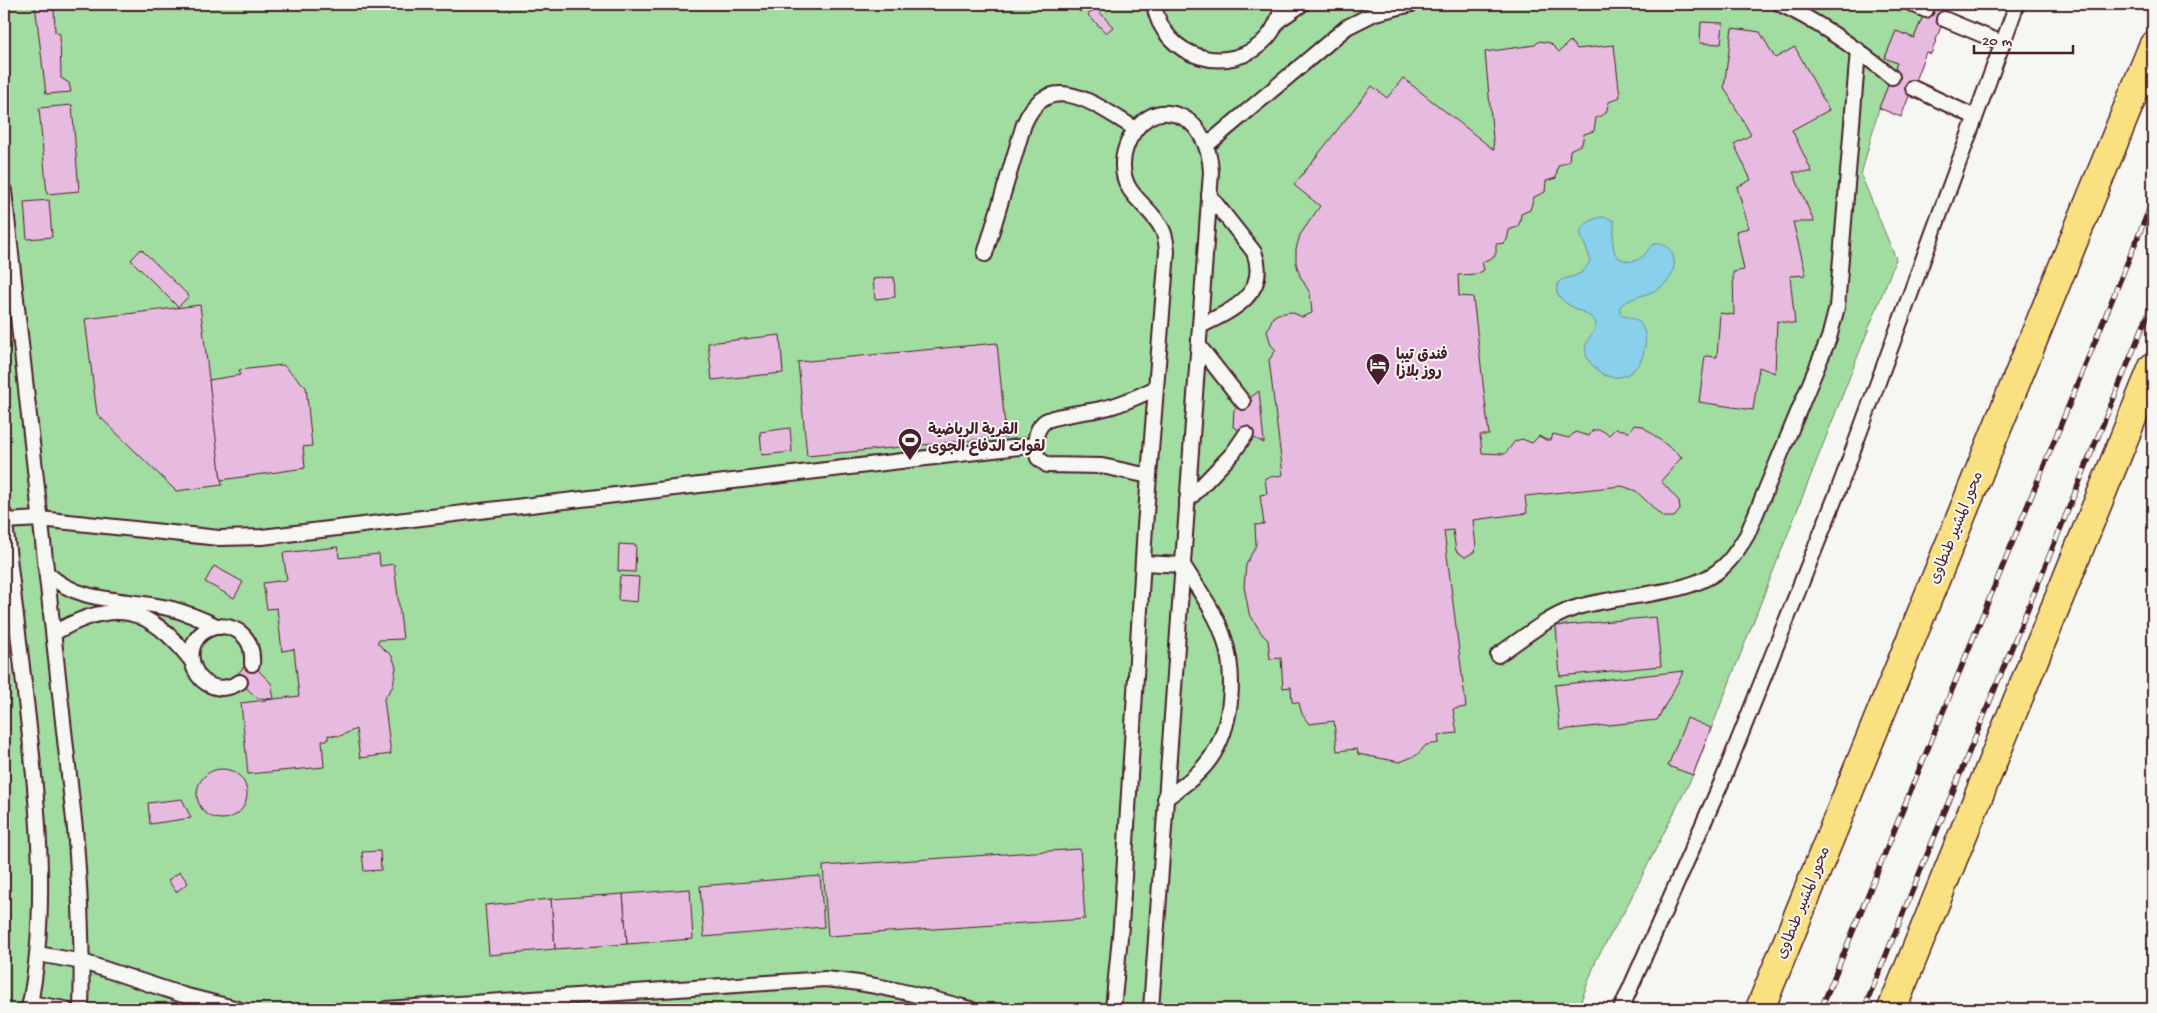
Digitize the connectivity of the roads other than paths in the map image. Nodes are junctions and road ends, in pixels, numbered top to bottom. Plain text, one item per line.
1 (1283, 4) edge
2 (1302, 4) edge
3 (1412, 4) edge
4 (1780, 4) edge
5 (1912, 4) edge
6 (2016, 4) edge
7 (1152, 7) edge
8 (1926, 10) dead end
9 (1944, 19) dead end
10 (1279, 20) junction
11 (2002, 43) junction
12 (2153, 46) edge
13 (1858, 50) junction
14 (1892, 76) dead end
15 (1913, 88) dead end
16 (1975, 117) junction
17 (1136, 129) junction
18 (1208, 145) junction
19 (4, 192) edge
20 (1209, 195) junction
21 (985, 254) dead end
22 (1200, 326) junction
23 (1198, 346) junction
24 (2153, 367) edge
25 (1156, 388) junction
26 (1243, 402) dead end
27 (1246, 434) dead end
28 (1036, 445) junction
29 (1149, 476) junction
30 (1187, 502) junction
31 (4, 517) edge
32 (40, 519) junction
33 (1143, 563) junction
34 (1183, 565) junction
35 (48, 574) junction
36 (219, 626) junction
37 (54, 633) junction
38 (1498, 655) dead end
39 (192, 660) junction
40 (252, 664) dead end
41 (240, 682) dead end
42 (1165, 799) junction
43 (38, 954) junction
44 (83, 962) junction
45 (30, 1006) edge
46 (65, 1009) edge
47 (82, 1009) edge
48 (238, 1009) edge
49 (386, 1009) edge
50 (970, 1009) edge
51 (1113, 1009) edge
52 (1151, 1009) edge
53 (1621, 1009) edge
54 (1760, 1009) edge
55 (1892, 1009) edge

1 - 10 lane
2 - 10 lane
3 - 18 lane
4 - 13 lane
5 - 8 lane
6 - 11 lane
7 - 10 lane
9 - 11 lane
11 - 16 lane
12 - 54 highway, محور المشير طنطاوى
13 - 14 lane
13 - 38 lane
15 - 16 lane
16 - 53 lane
17 - 18 lane
17 - 21 lane
17 - 25 lane
18 - 20 lane
19 - 32 lane
20 - 22 lane
20 - 22 lane
22 - 23 lane
23 - 26 lane
23 - 30 lane
24 - 55 highway
25 - 28 lane
25 - 29 lane
27 - 30 lane
28 - 29 lane
28 - 32 lane
29 - 33 lane
30 - 34 lane
31 - 32 lane
31 - 43 lane
32 - 35 lane
33 - 34 lane
33 - 51 lane
34 - 42 lane
34 - 42 lane
35 - 36 lane
35 - 37 lane
36 - 39 lane
36 - 40 lane
37 - 39 lane
37 - 44 lane
39 - 41 lane
42 - 52 lane
43 - 44 lane
43 - 45 lane
44 - 47 lane
44 - 48 lane
45 - 46 lane
49 - 50 lane

